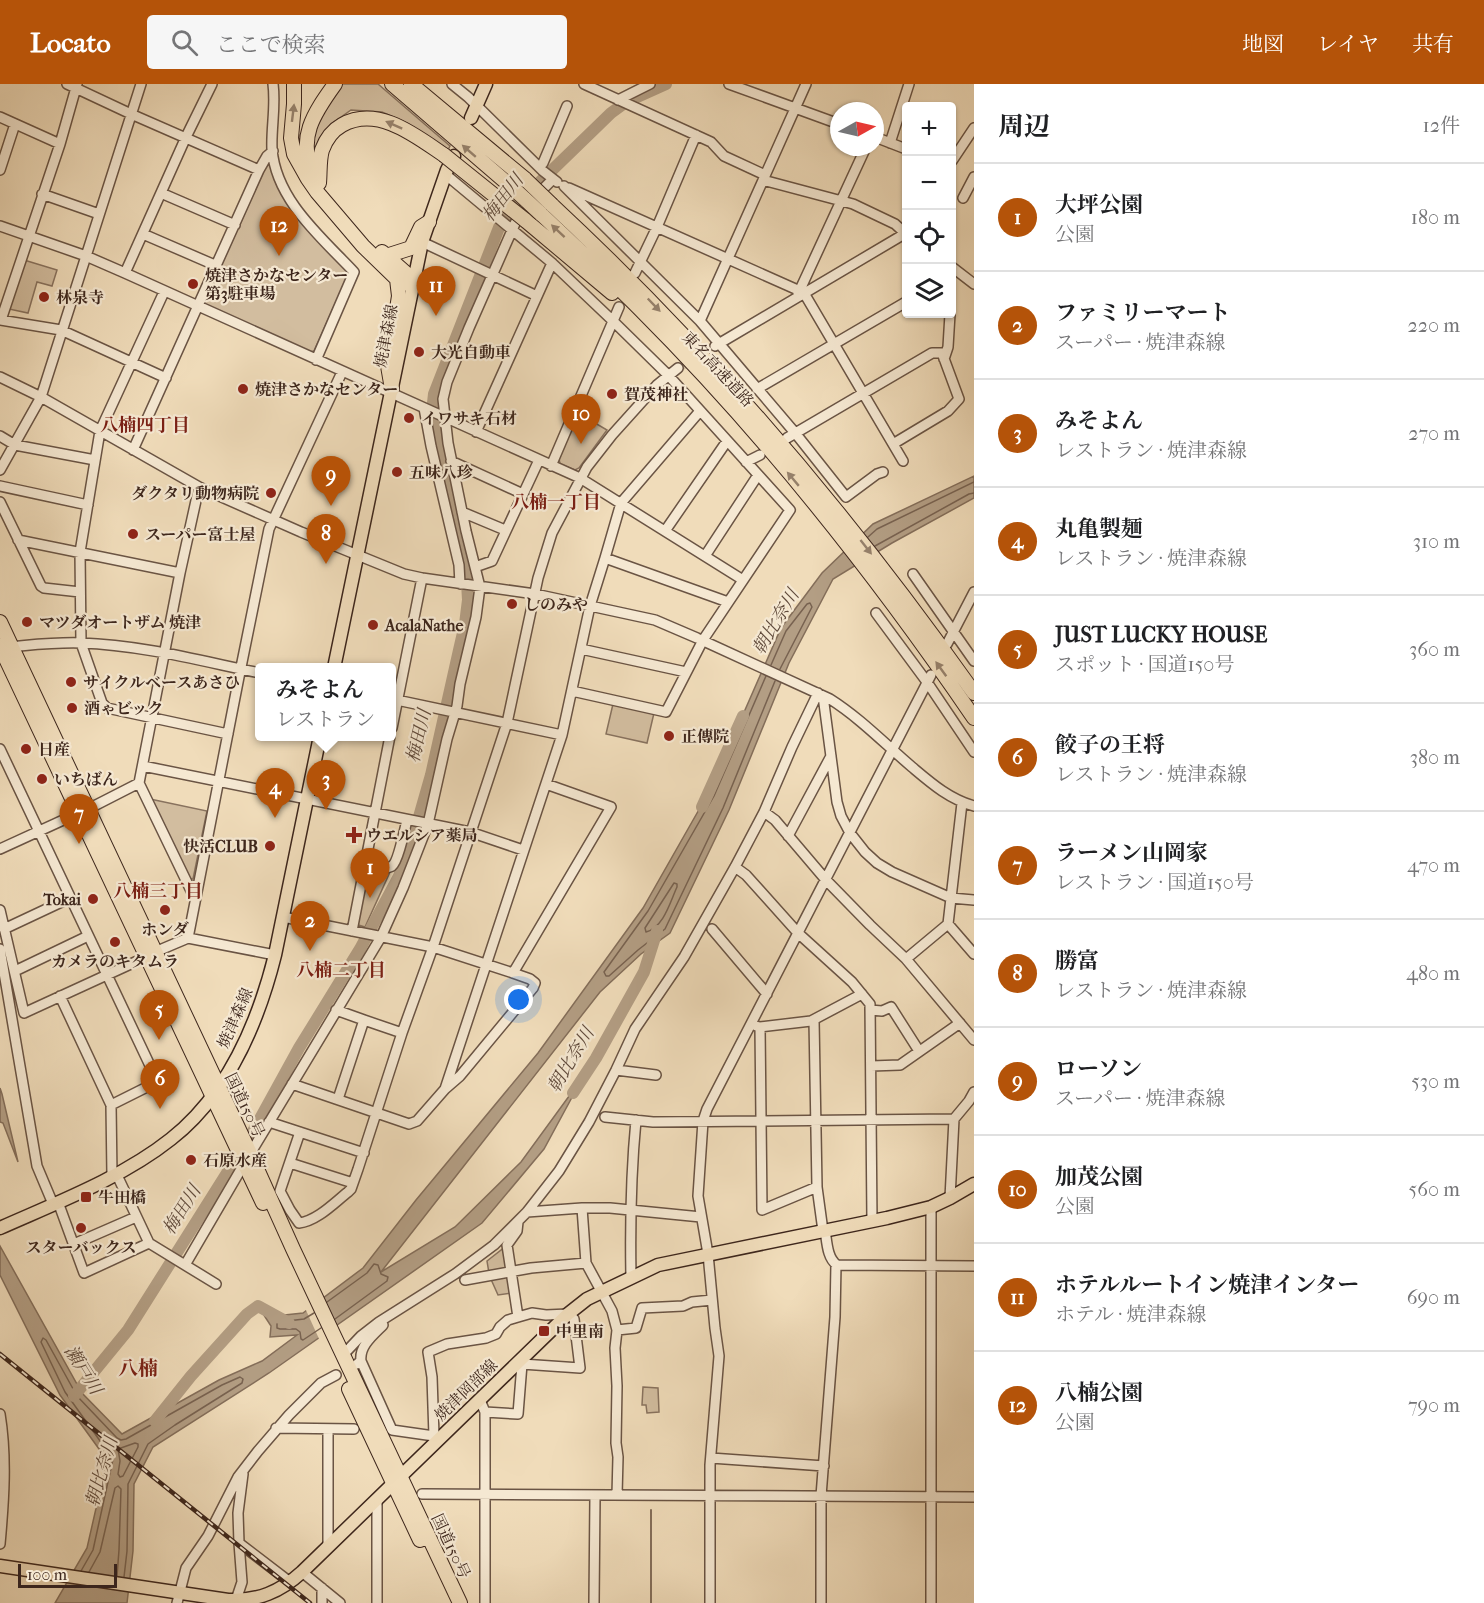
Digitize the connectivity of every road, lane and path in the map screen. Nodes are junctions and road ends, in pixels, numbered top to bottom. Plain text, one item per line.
1 (141, 84) edge
2 (212, 84) edge
3 (273, 84) edge
4 (294, 84) edge
5 (328, 84) edge
6 (335, 84) edge
7 (392, 84) edge
8 (411, 84) edge
9 (452, 84) edge
10 (486, 84) edge
11 (584, 84) edge
12 (650, 84) edge
13 (729, 84) edge
14 (806, 84) edge
15 (909, 84) edge
16 (74, 85) edge
17 (618, 100) junction
18 (476, 106) junction
19 (567, 106) dead end
20 (795, 108) junction
21 (131, 114) junction
22 (0, 117) edge
23 (471, 118) dead end
24 (830, 121) edge
25 (15, 124) junction
26 (974, 128) edge
27 (696, 135) junction
28 (186, 137) junction
29 (970, 140) edge
30 (884, 141) edge
31 (890, 143) junction
32 (60, 144) junction
33 (902, 148) edge
34 (273, 151) junction
35 (449, 156) junction
36 (862, 156) edge
37 (956, 156) edge
38 (541, 169) junction
39 (0, 170) edge
40 (259, 170) junction
41 (446, 174) junction
42 (764, 177) junction
43 (974, 177) edge
44 (553, 179) junction
45 (314, 181) junction
46 (564, 186) junction
47 (161, 193) junction
48 (42, 194) junction
49 (963, 198) dead end
50 (840, 201) junction
51 (99, 214) junction
52 (429, 222) junction
53 (236, 225) junction
54 (0, 226) edge
55 (657, 227) junction
56 (512, 228) junction
57 (902, 230) edge
58 (142, 234) junction
59 (902, 235) edge
60 (28, 236) junction
61 (422, 242) junction
62 (86, 256) junction
63 (386, 256) junction
64 (727, 258) junction
65 (552, 263) junction
66 (640, 263) junction
67 (217, 267) junction
68 (956, 272) edge
69 (125, 273) junction
70 (635, 273) dead end
71 (490, 274) junction
72 (397, 279) junction
73 (974, 284) edge
74 (413, 286) junction
75 (164, 292) junction
76 (800, 293) junction
77 (537, 296) junction
78 (902, 304) edge
79 (198, 307) junction
80 (619, 307) dead end
81 (950, 318) edge
82 (1, 320) edge
83 (613, 321) junction
84 (700, 321) junction
85 (61, 330) junction
86 (674, 344) junction
87 (716, 344) junction
88 (834, 344) junction
89 (944, 358) junction
90 (316, 360) junction
91 (132, 361) junction
92 (678, 368) tunnel mouth
93 (342, 372) junction
94 (668, 375) junction
95 (0, 376) edge
96 (166, 378) junction
97 (757, 389) junction
98 (392, 392) junction
99 (864, 394) junction
100 (41, 397) junction
101 (425, 409) junction
102 (700, 411) junction
103 (444, 417) junction
104 (100, 431) junction
105 (476, 432) junction
106 (0, 436) edge
107 (792, 436) junction
108 (727, 441) junction
109 (893, 444) junction
110 (15, 445) junction
111 (133, 450) junction
112 (760, 455) dead end
113 (95, 460) junction
114 (539, 460) junction
115 (451, 461) junction
116 (903, 461) dead end
117 (746, 462) junction
118 (551, 466) junction
119 (0, 470) edge
120 (883, 472) dead end
121 (758, 475) junction
122 (580, 478) junction
123 (0, 486) edge
124 (199, 487) junction
125 (524, 494) junction
126 (0, 502) edge
127 (621, 503) junction
128 (88, 505) junction
129 (462, 512) junction
130 (835, 519) junction
131 (273, 520) junction
132 (505, 530) junction
133 (665, 531) junction
134 (18, 540) junction
135 (80, 552) junction
136 (356, 555) junction
137 (705, 556) junction
138 (605, 558) junction
139 (475, 567) junction
140 (180, 573) junction
141 (913, 574) dead end
142 (422, 578) junction
143 (743, 580) junction
144 (461, 584) junction
145 (887, 585) junction
146 (481, 587) junction
147 (80, 592) junction
148 (974, 592) edge
149 (535, 594) junction
150 (728, 602) junction
151 (590, 606) junction
152 (876, 613) dead end
153 (0, 622) edge
154 (954, 631) junction
155 (703, 640) junction
156 (81, 643) junction
157 (947, 644) dead end
158 (3, 647) edge
159 (581, 649) junction
160 (165, 653) junction
161 (974, 661) edge
162 (335, 663) edge
163 (240, 669) junction
164 (255, 672) edge
165 (686, 672) junction
166 (929, 679) junction
167 (572, 691) junction
168 (974, 693) edge
169 (818, 694) junction
170 (396, 695) edge
171 (396, 700) edge
172 (454, 712) junction
173 (152, 718) junction
174 (974, 718) edge
175 (507, 723) junction
176 (228, 734) junction
177 (562, 735) junction
178 (319, 741) edge
179 (389, 741) edge
180 (0, 749) edge
181 (892, 750) junction
182 (974, 752) edge
183 (831, 756) junction
184 (143, 766) junction
185 (219, 782) junction
186 (139, 783) junction
187 (546, 784) junction
188 (307, 799) junction
189 (962, 803) junction
190 (974, 806) edge
191 (83, 811) junction
192 (764, 812) junction
193 (374, 813) junction
194 (408, 820) junction
195 (426, 823) junction
196 (39, 830) junction
197 (470, 832) junction
198 (850, 833) junction
199 (788, 836) junction
200 (0, 849) edge
201 (523, 850) junction
202 (365, 862) junction
203 (735, 867) junction
204 (826, 880) junction
205 (70, 898) junction
206 (951, 898) junction
207 (195, 899) junction
208 (974, 900) edge
209 (0, 910) edge
210 (283, 916) junction
211 (948, 924) junction
212 (4, 929) junction
213 (712, 929) dead end
214 (354, 931) junction
215 (798, 933) junction
216 (88, 936) junction
217 (379, 936) junction
218 (188, 938) junction
219 (433, 947) junction
220 (0, 949) edge
221 (974, 954) edge
222 (151, 955) junction
223 (276, 955) junction
224 (906, 959) junction
225 (486, 964) junction
226 (15, 971) junction
227 (513, 972) junction
228 (106, 975) junction
229 (767, 994) junction
230 (862, 994) junction
231 (60, 996) junction
232 (336, 1010) junction
233 (870, 1010) junction
234 (364, 1020) junction
235 (814, 1020) junction
236 (960, 1023) junction
237 (756, 1026) junction
238 (402, 1033) junction
239 (974, 1040) edge
240 (919, 1051) junction
241 (871, 1066) junction
242 (616, 1070) junction
243 (656, 1075) dead end
244 (292, 1084) junction
245 (445, 1089) junction
246 (215, 1091) junction
247 (974, 1092) edge
248 (338, 1099) junction
249 (111, 1105) junction
250 (377, 1113) junction
251 (605, 1117) dead end
252 (816, 1119) junction
253 (872, 1119) junction
254 (954, 1119) junction
255 (636, 1120) junction
256 (761, 1120) junction
257 (703, 1121) junction
258 (269, 1122) junction
259 (300, 1132) junction
260 (244, 1151) junction
261 (364, 1153) junction
262 (290, 1163) junction
263 (114, 1174) junction
264 (353, 1183) junction
265 (974, 1184) edge
266 (817, 1187) junction
267 (950, 1198) junction
268 (52, 1205) junction
269 (932, 1207) junction
270 (582, 1208) junction
271 (630, 1209) junction
272 (527, 1212) junction
273 (136, 1217) junction
274 (701, 1217) junction
275 (872, 1221) junction
276 (518, 1222) junction
277 (0, 1228) edge
278 (824, 1230) junction
279 (149, 1243) junction
280 (74, 1244) junction
281 (708, 1254) junction
282 (586, 1263) junction
283 (836, 1264) junction
284 (185, 1265) junction
285 (932, 1266) junction
286 (974, 1266) edge
287 (510, 1271) junction
288 (631, 1277) junction
289 (465, 1280) dead end
290 (216, 1284) dead end
291 (601, 1292) junction
292 (712, 1300) junction
293 (568, 1314) junction
294 (389, 1316) junction
295 (518, 1317) junction
296 (617, 1330) junction
297 (338, 1350) junction
298 (520, 1363) junction
299 (336, 1375) dead end
300 (483, 1406) junction
301 (0, 1414) edge
302 (276, 1428) junction
303 (354, 1429) dead end
304 (328, 1430) junction
305 (436, 1438) junction
306 (711, 1458) junction
307 (824, 1466) junction
308 (244, 1468) junction
309 (397, 1480) junction
310 (422, 1494) dead end
311 (485, 1494) junction
312 (616, 1495) junction
313 (595, 1496) junction
314 (710, 1496) junction
315 (821, 1496) junction
316 (931, 1497) junction
317 (974, 1497) edge
318 (377, 1499) junction
319 (1, 1520) edge
320 (239, 1543) junction
321 (0, 1544) edge
322 (328, 1546) junction
323 (3, 1567) edge
324 (302, 1572) junction
325 (290, 1582) junction
326 (322, 1588) junction
327 (177, 1596) edge
328 (236, 1600) junction
329 (321, 1603) edge
330 (340, 1603) edge
331 (377, 1603) edge
332 (450, 1603) edge
333 (459, 1603) edge
334 (485, 1603) edge
335 (594, 1603) edge
336 (710, 1603) edge
337 (821, 1603) edge
338 (930, 1603) edge

1 - 21 street
2 - 28 street
3 - 34 street
45 -> 4 highway
5 - 45 highway
6 - 45 highway
86 -> 7 highway, 東名高速道路, bridge
8 -> 130 highway, 東名高速道路, bridge
9 - 18 street
10 - 18 main road
11 - 17 street
12 - 17 street
13 - 20 street
14 - 20 street
15 - 31 street
16 - 21 street
16 - 32 street
17 - 27 street
18 - 23 main road
18 - 38 street
19 - 38 street
20 - 24 street
20 - 42 street
21 - 28 street
21 - 51 street
22 - 25 street
25 - 32 street
25 - 39 street
26 - 29 street
27 - 42 street
27 - 55 street
28 - 40 street
28 - 47 street
29 - 37 street
30 - 31 street
31 - 33 street
32 - 48 street
34 - 40 street
34 - 90 street
35 - 41 main road, 焼津森線
35 -> 45 highway
35 - 86 highway, bridge
36 - 50 street
38 - 44 street
40 - 53 street
41 - 52 main road, 焼津森線
41 - 56 street
42 - 50 street
42 - 64 street
43 - 49 street
44 - 46 street
44 - 56 street
45 - 63 highway
45 - 72 highway
46 - 55 street
46 - 66 street
47 - 53 street
47 - 58 street
48 - 51 street
48 - 60 street
50 - 57 street
50 - 76 street
51 - 62 street
52 - 61 main road, 焼津森線
52 - 63 highway
53 - 67 street
54 - 60 street
55 - 64 street
55 - 66 street
56 - 65 street
56 - 71 street
58 - 67 street
58 - 69 street
59 - 76 street
60 - 62 street
60 - 82 street
61 - 71 street
61 - 74 main road, 焼津森線
62 - 69 street
62 - 85 street
63 - 74 highway
64 - 76 street
64 - 84 street
65 - 77 street
65 - 83 street
66 - 70 street
66 - 84 street
67 - 79 street
68 - 73 street
69 - 75 street
71 - 77 street
71 - 103 street
72 - 74 highway
72 - 98 highway
74 - 98 main road, 焼津森線
75 - 79 street
75 - 91 street
76 - 87 street
76 - 88 street
77 - 105 street
78 - 88 street
79 - 90 street
79 - 96 street
80 - 83 street
81 - 89 street
82 - 85 street
83 - 94 street
83 - 118 street
84 - 87 street
85 - 91 street
85 - 100 street
130 -> 86 highway, 東名高速道路
87 - 97 street
88 - 97 street
88 - 99 street
89 - 99 street
89 - 109 street
90 - 93 street
91 - 96 street
91 - 104 street
92 - 94 street
93 - 98 street
93 - 131 street
94 - 102 street
94 - 122 street
95 - 100 street
96 - 111 street
97 - 107 street
98 - 101 street
98 - 136 main road, 焼津森線
99 - 107 street
99 - 109 street
100 - 104 street
100 - 110 street
101 - 103 street
101 - 144 street
102 - 108 street
102 - 127 street
103 - 105 street
103 - 115 street
104 - 111 street
104 - 113 street
105 - 114 street
106 - 110 street
107 - 120 street
108 - 117 street
108 - 133 street
109 - 116 street
110 - 113 street
110 - 119 street
111 - 124 street
112 - 117 street
113 - 128 street
114 - 118 street
114 - 125 street
115 - 125 street
115 - 129 street
117 - 121 street
118 - 122 street
121 - 137 street
121 - 143 street
122 - 127 street
122 - 149 street
123 - 128 street
124 - 131 street
124 - 140 street
125 - 132 street
126 - 134 street
127 - 133 street
127 - 138 street
128 - 135 street
129 - 132 street
129 - 139 street
130 - 145 highway, 東名高速道路
131 - 136 street
131 - 163 street
132 - 139 street
133 - 137 street
134 - 135 street
134 - 147 street
135 - 140 street
135 - 147 street
136 - 142 street
136 - 162 main road, 焼津森線
137 - 143 street
138 - 150 street
138 - 151 street
139 - 146 street
140 - 160 street
141 - 154 street
142 - 144 street
142 - 170 street
143 - 150 street
144 - 146 street
145 - 168 highway, 東名高速道路
174 -> 145 highway, 東名高速道路
146 - 149 street
146 - 172 street
147 - 156 street
148 - 154 street
149 - 151 street
149 - 175 street
150 - 155 street
151 - 155 street
151 - 159 street
152 - 166 street
153 - 158 highway, 国道150号
154 - 157 street
154 - 161 street
155 - 165 street
155 - 169 street
156 - 158 street
156 - 160 street
156 - 173 street
158 - 191 highway, 国道150号
159 - 165 street
159 - 167 street
160 - 163 street
160 - 173 street
163 - 164 street
163 - 176 street
165 - 167 street
166 - 181 street
166 - 182 street
167 - 177 street
169 - 181 street
169 - 183 street
169 - 192 street
171 - 172 street
172 - 175 street
172 - 195 street
173 - 176 street
173 - 184 street
175 - 177 street
175 - 197 street
176 - 185 street
177 - 187 street
178 - 188 main road, 焼津森線
179 - 193 street
180 - 196 street
181 - 189 street
181 - 198 street
183 - 198 street
183 - 199 street
184 - 185 street
184 - 186 street
185 - 188 street
185 - 207 street
186 - 191 street
186 - 207 street
187 - 201 street
187 - 227 street
188 - 193 street
188 - 210 main road, 焼津森線
189 - 190 street
189 - 206 street
191 - 196 street
191 - 222 highway, 国道150号
192 - 199 street
192 - 203 street
193 - 194 street
193 - 202 street
194 - 195 street
194 - 202 street
195 - 197 street
195 - 217 street
196 - 200 street
196 - 205 street
197 - 201 street
197 - 219 street
198 - 204 street
198 - 206 street
199 - 204 street
201 - 225 street
202 - 214 street
203 - 215 street
203 - 242 street
204 - 215 street
204 - 224 street
205 - 212 street
205 - 216 street
206 - 208 street
206 - 211 street
207 - 218 street
209 - 212 street
210 - 214 street
210 - 223 main road, 焼津森線
211 - 221 street
211 - 224 street
212 - 226 street
213 - 229 street
214 - 217 street
215 - 229 street
215 - 230 street
216 - 226 street
216 - 228 street
217 - 219 street
217 - 232 street
218 - 222 street
218 - 223 street
219 - 225 street
219 - 238 street
220 - 268 street
222 - 228 street
222 - 246 highway, 国道150号
223 - 246 main road, 焼津森線
224 - 236 street
225 - 227 street
225 - 245 street
226 - 231 street
227 - 245 street
228 - 231 street
228 - 249 street
229 - 237 street
230 - 233 street
230 - 235 street
231 - 249 street
232 - 234 street
232 - 244 street
233 - 240 street
233 - 241 street
234 - 238 street
234 - 248 street
235 - 237 street
235 - 252 street
236 - 239 street
236 - 240 street
237 - 256 street
237 - 257 street
238 - 250 street
240 - 241 street
241 - 253 street
242 - 243 street
242 - 272 street
244 - 248 street
244 - 258 street
245 - 250 street
246 - 260 highway, 国道150号
246 - 263 main road, 焼津森線
247 - 254 street
248 - 250 street
249 - 263 street
250 - 261 street
251 - 255 street
252 - 253 street
252 - 256 street
252 - 266 street
253 - 254 street
253 - 275 street
254 - 267 street
255 - 257 street
255 - 271 street
256 - 257 street
256 - 266 street
257 - 274 street
258 - 259 street
258 - 260 street
259 - 261 street
259 - 262 street
260 - 284 street
260 - 297 highway, 国道150号
261 - 264 street
262 - 264 street
262 - 264 street
263 - 268 main road, 焼津森線
263 - 273 street
265 - 267 main road, 焼津岡部線
266 - 278 street
267 - 269 main road, 焼津岡部線
268 - 277 main road, 焼津森線
268 - 280 street
269 - 275 main road, 焼津岡部線
269 - 285 street
270 - 271 street
270 - 272 street
270 - 282 street
271 - 274 street
271 - 288 street
272 - 276 street
273 - 279 street
273 - 280 street
274 - 281 street
275 - 278 main road, 焼津岡部線
276 - 287 street
276 - 294 street
278 - 281 main road, 焼津岡部線
278 - 283 street
279 - 280 street
279 - 284 street
281 - 288 main road, 焼津岡部線
281 - 292 street
282 - 287 street
282 - 291 street
283 - 285 street
283 - 307 street
284 - 290 street
285 - 286 street
285 - 316 street
287 - 289 street
287 - 295 street
288 - 291 main road, 焼津岡部線
291 - 293 main road, 焼津岡部線
291 - 296 street
292 - 296 street
292 - 306 street
293 - 295 street
293 - 298 main road, 焼津岡部線
293 - 298 street
294 - 297 street
294 - 305 street
295 - 305 street
296 - 312 street
297 - 309 highway, 国道150号
298 - 300 main road, 焼津岡部線
298 - 300 street
299 - 302 street
300 - 305 main road, 焼津岡部線
300 - 311 street
301 - 319 street
302 - 304 street
302 - 308 street
303 - 304 street
304 - 322 street
305 - 309 main road, 焼津岡部線
306 - 307 street
306 - 314 street
307 - 315 street
308 - 320 street
308 - 327 street
309 - 318 main road, 焼津岡部線
309 - 332 highway, 国道150号
309 - 333 highway, 国道150号
310 - 311 street
311 - 313 street
311 - 334 street
312 - 313 street
312 - 314 street
313 - 335 street
314 - 315 street
314 - 336 street
315 - 316 street
315 - 337 street
316 - 317 street
316 - 338 street
318 - 322 main road, 焼津岡部線
318 - 331 street
319 - 321 street
320 - 325 street
320 - 328 street
322 - 324 main road, 焼津岡部線
323 - 327 main road, 焼津岡部線
324 - 325 main road, 焼津岡部線
324 - 326 street
325 - 328 main road, 焼津岡部線
326 - 329 street
326 - 330 street
327 - 328 main road, 焼津岡部線

